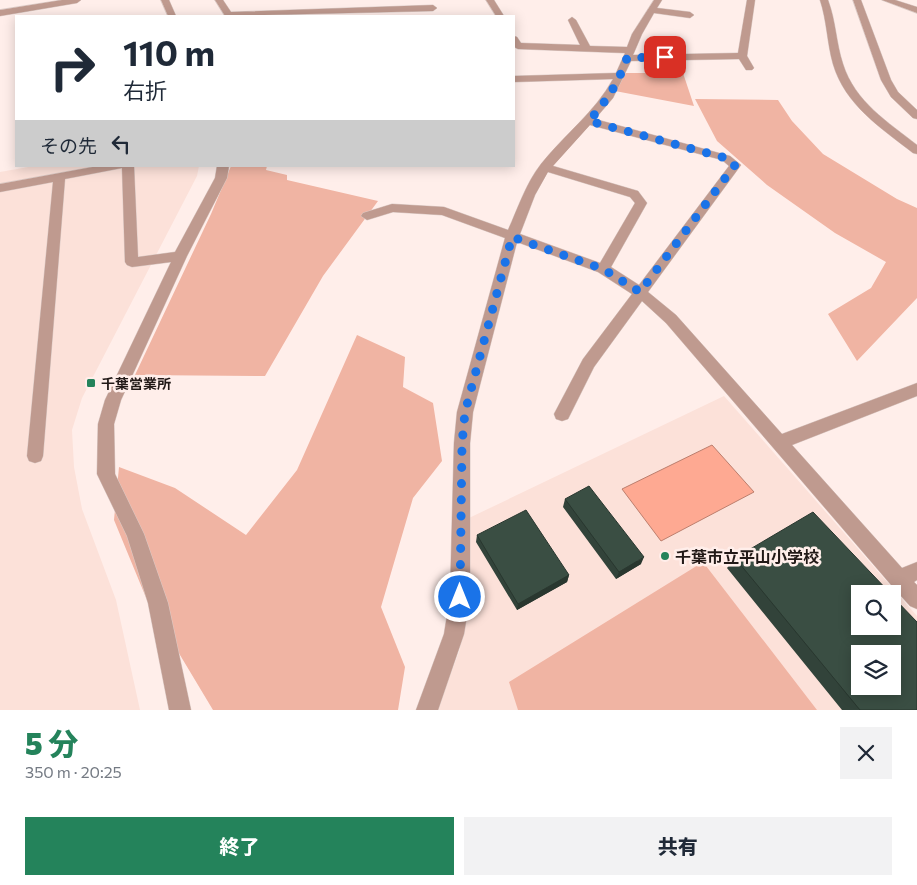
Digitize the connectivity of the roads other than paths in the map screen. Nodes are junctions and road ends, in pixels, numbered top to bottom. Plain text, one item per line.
1 (77, 0) edge
2 (165, 0) edge
3 (219, 0) edge
4 (490, 0) edge
5 (751, 0) edge
6 (824, 0) edge
7 (857, 0) edge
8 (886, 0) edge
9 (655, 5) edge
10 (433, 8) edge
11 (917, 10) edge
12 (0, 12) edge
13 (172, 15) edge
14 (228, 15) edge
15 (254, 15) edge
16 (499, 15) edge
17 (690, 15) dead end
18 (572, 20) dead end
19 (515, 41) edge
20 (586, 48) junction
21 (628, 54) junction
22 (742, 56) junction
23 (750, 68) dead end
24 (620, 76) junction
25 (515, 79) edge
26 (917, 103) edge
27 (904, 104) junction
28 (917, 116) edge
29 (589, 121) junction
30 (917, 151) edge
31 (113, 167) edge
32 (128, 167) edge
33 (223, 167) edge
34 (545, 167) junction
35 (59, 177) junction
36 (0, 188) edge
37 (367, 216) dead end
38 (512, 237) junction
39 (180, 256) junction
40 (603, 269) junction
41 (640, 292) junction
42 (917, 389) edge
43 (562, 414) dead end
44 (780, 442) junction
45 (35, 456) dead end
46 (917, 571) edge
47 (899, 580) junction
48 (917, 599) edge
49 (180, 710) edge
50 (426, 710) edge

1 - 12 street
2 - 13 street
3 - 14 street
4 - 16 street
5 - 22 street
6 - 30 street
7 - 27 street
8 - 11 street
9 - 17 street
9 - 21 street
10 - 15 street
18 - 20 street
19 - 20 street
20 - 21 street
21 - 22 street
21 - 24 street
22 - 23 street
24 - 25 street
24 - 29 street
26 - 27 street
27 - 28 street
29 - 34 street
29 - 41 street
31 - 35 street
32 - 39 street
33 - 39 street
34 - 38 street
34 - 40 street
35 - 36 street
35 - 45 street
37 - 38 street
38 - 40 street
38 - 50 street
39 - 49 street
40 - 41 street
41 - 43 street
41 - 44 street
42 - 44 street
44 - 47 street
46 - 47 street
47 - 48 street

